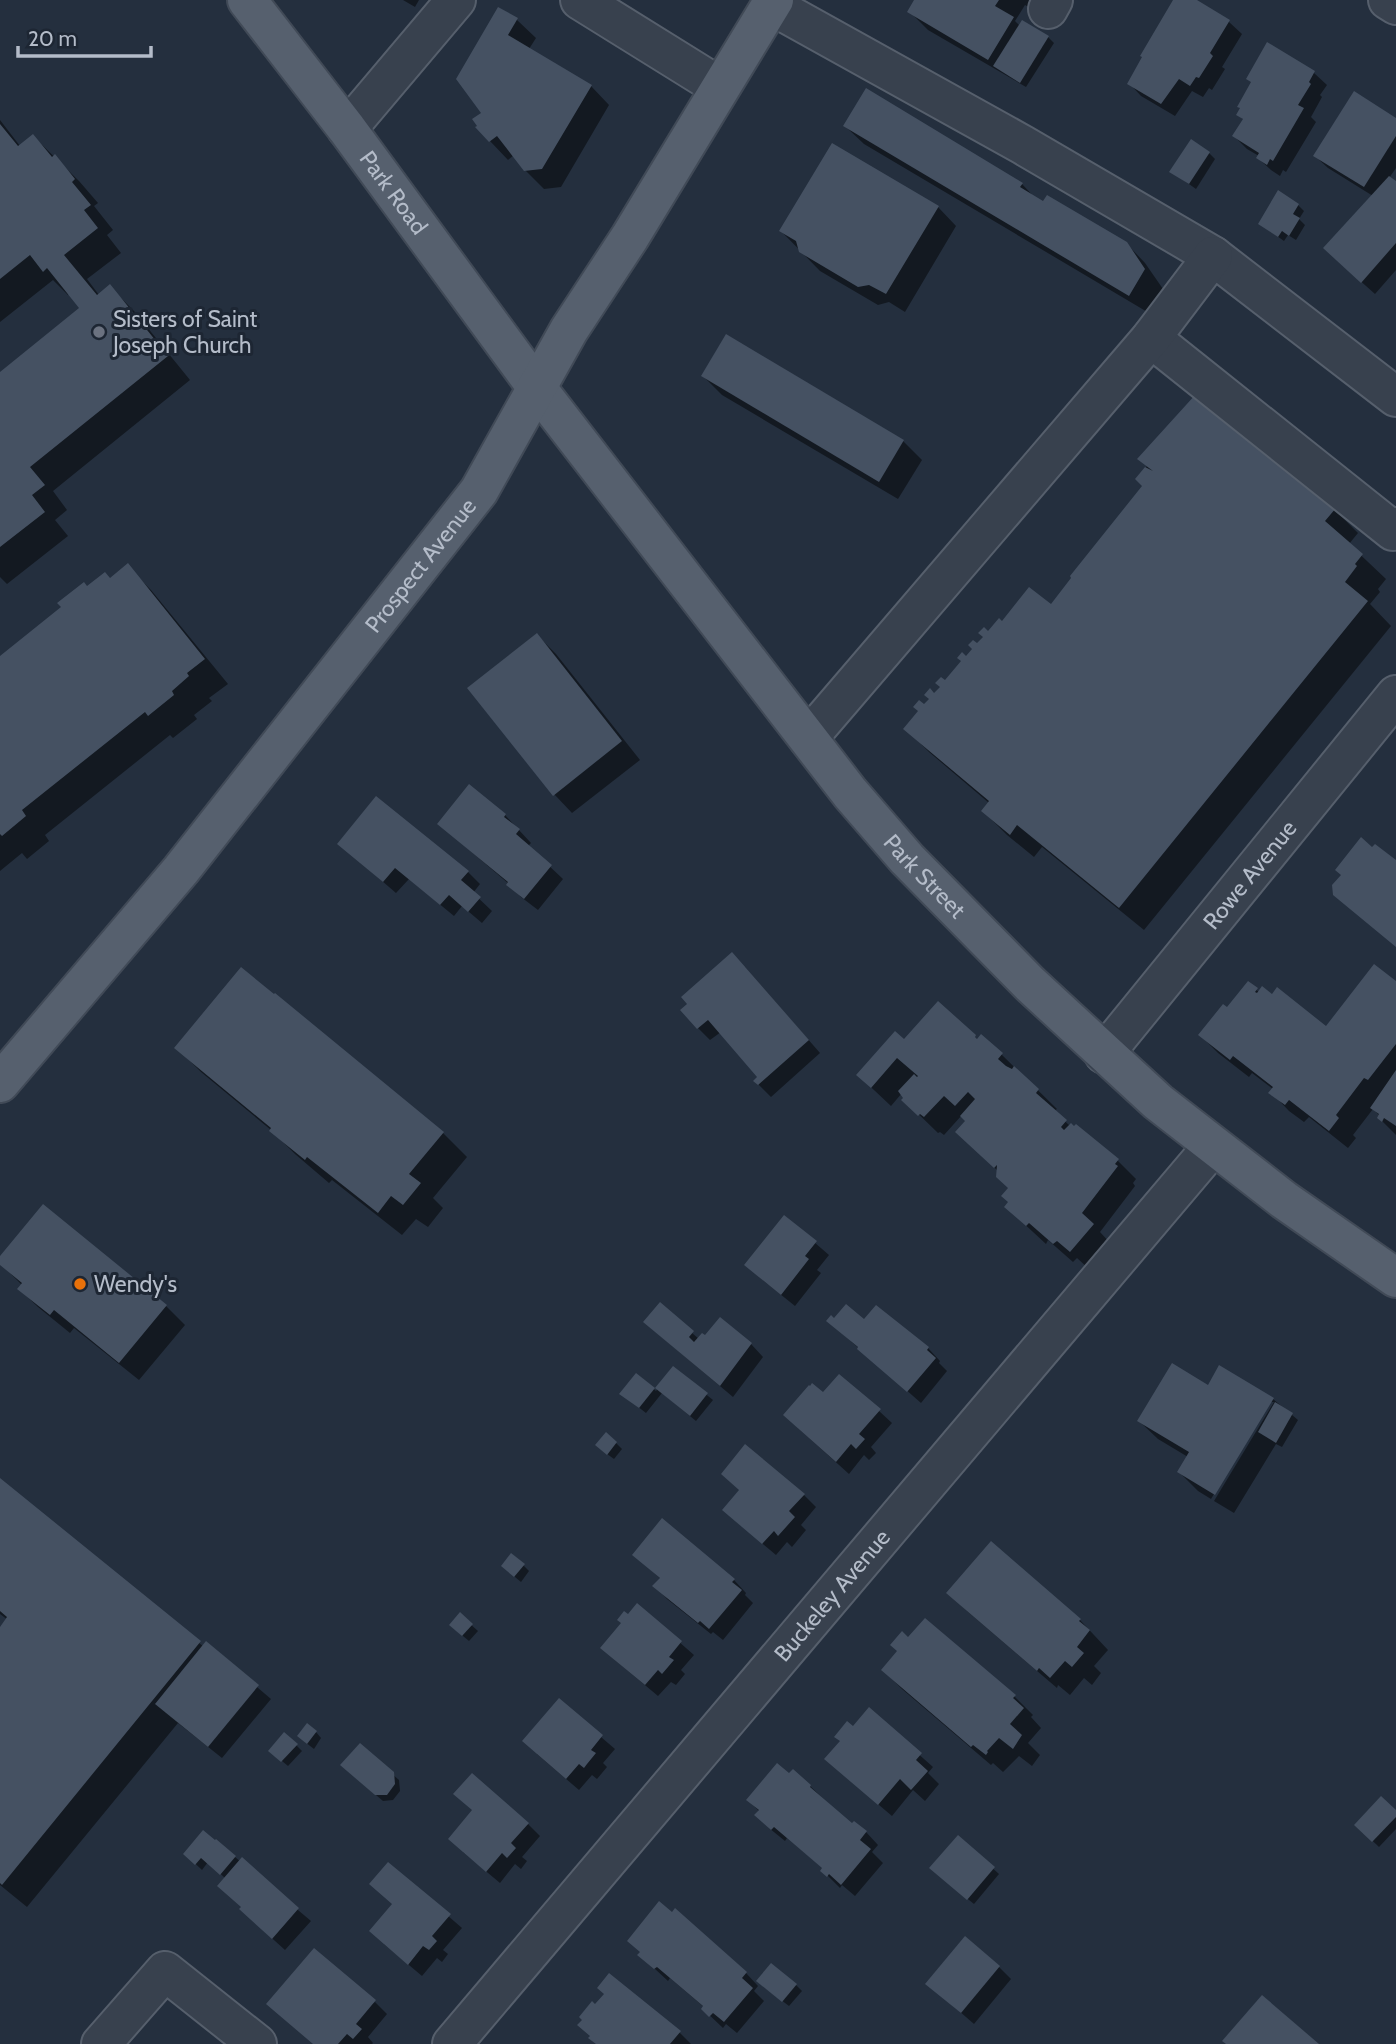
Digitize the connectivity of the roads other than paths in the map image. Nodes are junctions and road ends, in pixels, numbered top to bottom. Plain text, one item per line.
1 (247, 0) edge
2 (456, 0) edge
3 (580, 0) edge
4 (1388, 0) edge
5 (773, 3) edge
6 (1396, 5) edge
7 (720, 86) junction
8 (347, 129) junction
9 (1213, 256) junction
10 (1151, 338) junction
11 (537, 388) junction
12 (1396, 397) edge
13 (1396, 527) edge
14 (1396, 695) edge
15 (808, 738) junction
16 (1104, 1054) junction
17 (0, 1083) edge
18 (1213, 1146) junction
19 (1396, 1278) edge
20 (101, 2044) edge
21 (257, 2044) edge
22 (452, 2044) edge

1 - 8 main road, Park Road
2 - 8 street
3 - 7 street
4 - 6 street
5 - 7 main road, Prospect Avenue
5 - 9 street
7 - 11 main road, Prospect Avenue
8 - 11 main road, Park Road
9 - 10 street
9 - 12 street
10 - 13 street
10 - 15 street
11 - 15 main road, Park Street
11 - 17 main road, Prospect Avenue
14 - 16 street, Rowe Avenue
15 - 16 main road, Park Street
16 - 18 main road, Park Street
18 - 19 main road, Park Street
18 - 22 street, Buckeley Avenue
20 - 21 street

